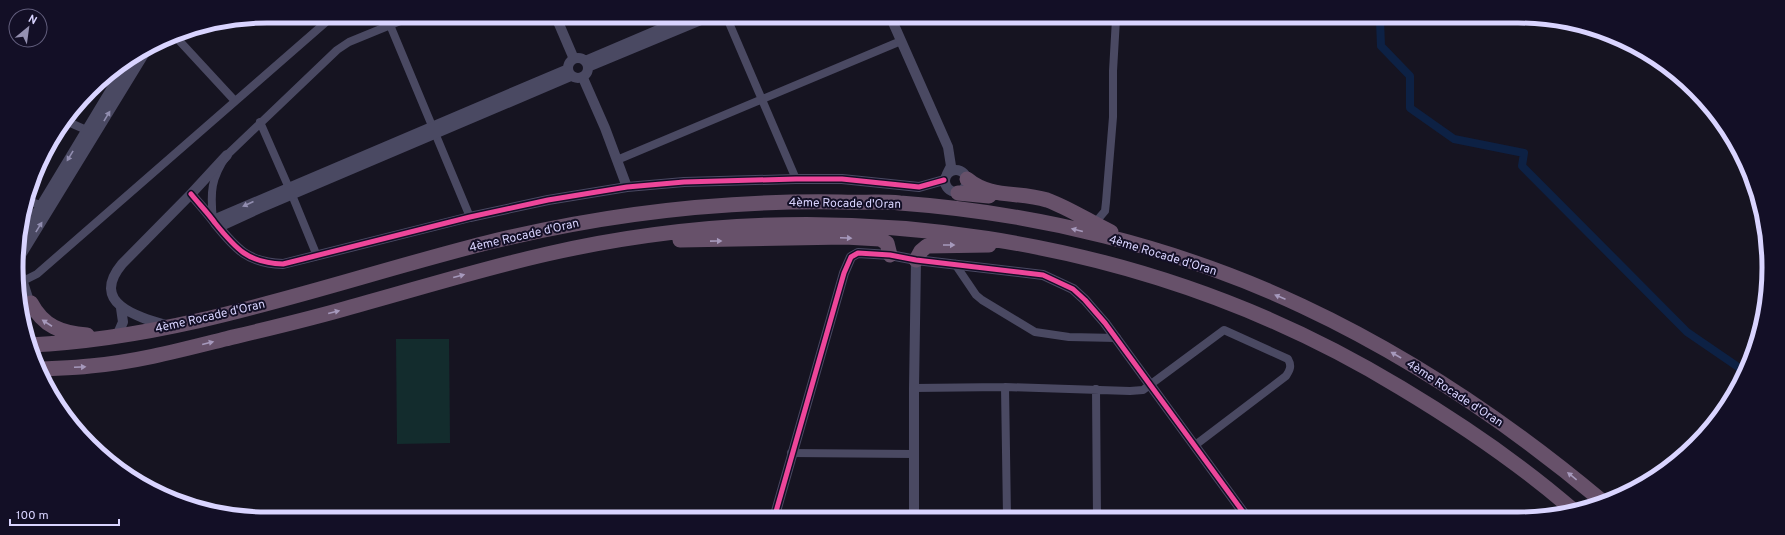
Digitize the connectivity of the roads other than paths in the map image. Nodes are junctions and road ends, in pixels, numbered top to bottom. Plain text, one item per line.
1 (325, 23) edge
2 (394, 23) edge
3 (559, 23) edge
4 (675, 23) edge
5 (693, 23) edge
6 (730, 23) edge
7 (893, 23) edge
8 (1116, 23) edge
9 (390, 25) junction
10 (179, 40) edge
11 (900, 41) junction
12 (142, 58) edge
13 (574, 59) junction
14 (586, 64) junction
15 (121, 72) edge
16 (569, 72) junction
17 (583, 78) junction
18 (235, 100) junction
19 (762, 100) junction
20 (260, 122) junction
21 (71, 123) edge
22 (86, 129) junction
23 (434, 129) junction
24 (96, 135) junction
25 (948, 147) junction
26 (227, 155) junction
27 (617, 160) junction
28 (965, 176) junction
29 (945, 177) junction
30 (796, 179) junction
31 (627, 187) junction
32 (919, 187) junction
33 (290, 191) junction
34 (956, 193) junction
35 (191, 194) junction
36 (32, 202) edge
37 (41, 205) junction
38 (986, 212) junction
39 (470, 217) junction
40 (216, 224) junction
41 (1094, 224) junction
42 (26, 230) edge
43 (621, 239) junction
44 (1028, 245) junction
45 (1144, 248) junction
46 (24, 250) edge
47 (890, 255) junction
48 (317, 256) junction
49 (916, 260) junction
50 (955, 264) junction
51 (24, 279) edge
52 (27, 298) edge
53 (121, 308) junction
54 (28, 313) edge
55 (170, 326) junction
56 (115, 336) junction
57 (1117, 338) junction
58 (35, 344) edge
59 (45, 369) edge
60 (1150, 386) junction
61 (1005, 387) junction
62 (914, 388) junction
63 (1096, 389) junction
64 (1194, 446) junction
65 (791, 453) junction
66 (914, 454) junction
67 (1598, 498) edge
68 (1568, 506) edge
69 (776, 512) edge
70 (914, 512) edge
71 (1007, 512) edge
72 (1097, 512) edge
73 (1243, 512) edge

1 - 18 street
2 - 9 street
3 - 13 street
4 - 14 street
5 - 14 street
6 - 19 street
7 - 11 street
8 - 41 street
9 - 20 street
9 - 23 street
10 - 18 street
11 - 19 street
11 - 25 street
24 -> 12 street
13 - 14 street
13 - 16 street
14 - 17 street
15 - 22 street
16 - 17 street
16 - 23 street
17 - 27 street
18 - 51 street
19 - 27 street
19 - 30 street
20 - 26 street
20 - 33 street
21 - 22 street
22 - 24 street
22 -> 37 street
23 - 33 street
23 - 39 street
46 -> 24 street
25 - 28 street
25 - 29 street
26 - 35 street
26 - 40 street
27 - 31 street
28 - 29 street
28 - 34 street
28 - 41 highway
29 - 32 street
29 - 34 street
30 - 31 street
30 - 32 street
31 - 39 street
32 - 34 street
33 - 40 street
33 - 48 street
34 - 38 highway
35 - 40 street
35 - 53 street
36 - 37 street
37 - 42 street
45 -> 38 highway, 4ème Rocade d'Oran
38 - 55 highway, 4ème Rocade d'Oran
39 - 48 street
40 - 48 street
41 - 45 highway
43 - 44 highway, 4ème Rocade d'Oran
43 -> 47 highway
59 -> 43 highway, 4ème Rocade d'Oran
49 -> 44 highway
44 - 68 highway, 4ème Rocade d'Oran
67 -> 45 highway, 4ème Rocade d'Oran
47 - 49 street
47 - 65 street
49 - 50 street
49 - 62 street
50 - 57 street
50 - 57 street
52 - 54 street
56 -> 52 highway
53 - 55 street
53 - 56 street
55 - 56 highway, 4ème Rocade d'Oran
56 - 58 highway, 4ème Rocade d'Oran
57 - 60 street
60 - 63 street
60 - 64 street
60 - 64 street
61 - 62 street
61 - 63 street
61 - 71 street
62 - 66 street
63 - 72 street
64 - 73 street
65 - 66 street
65 - 69 street
66 - 70 street

